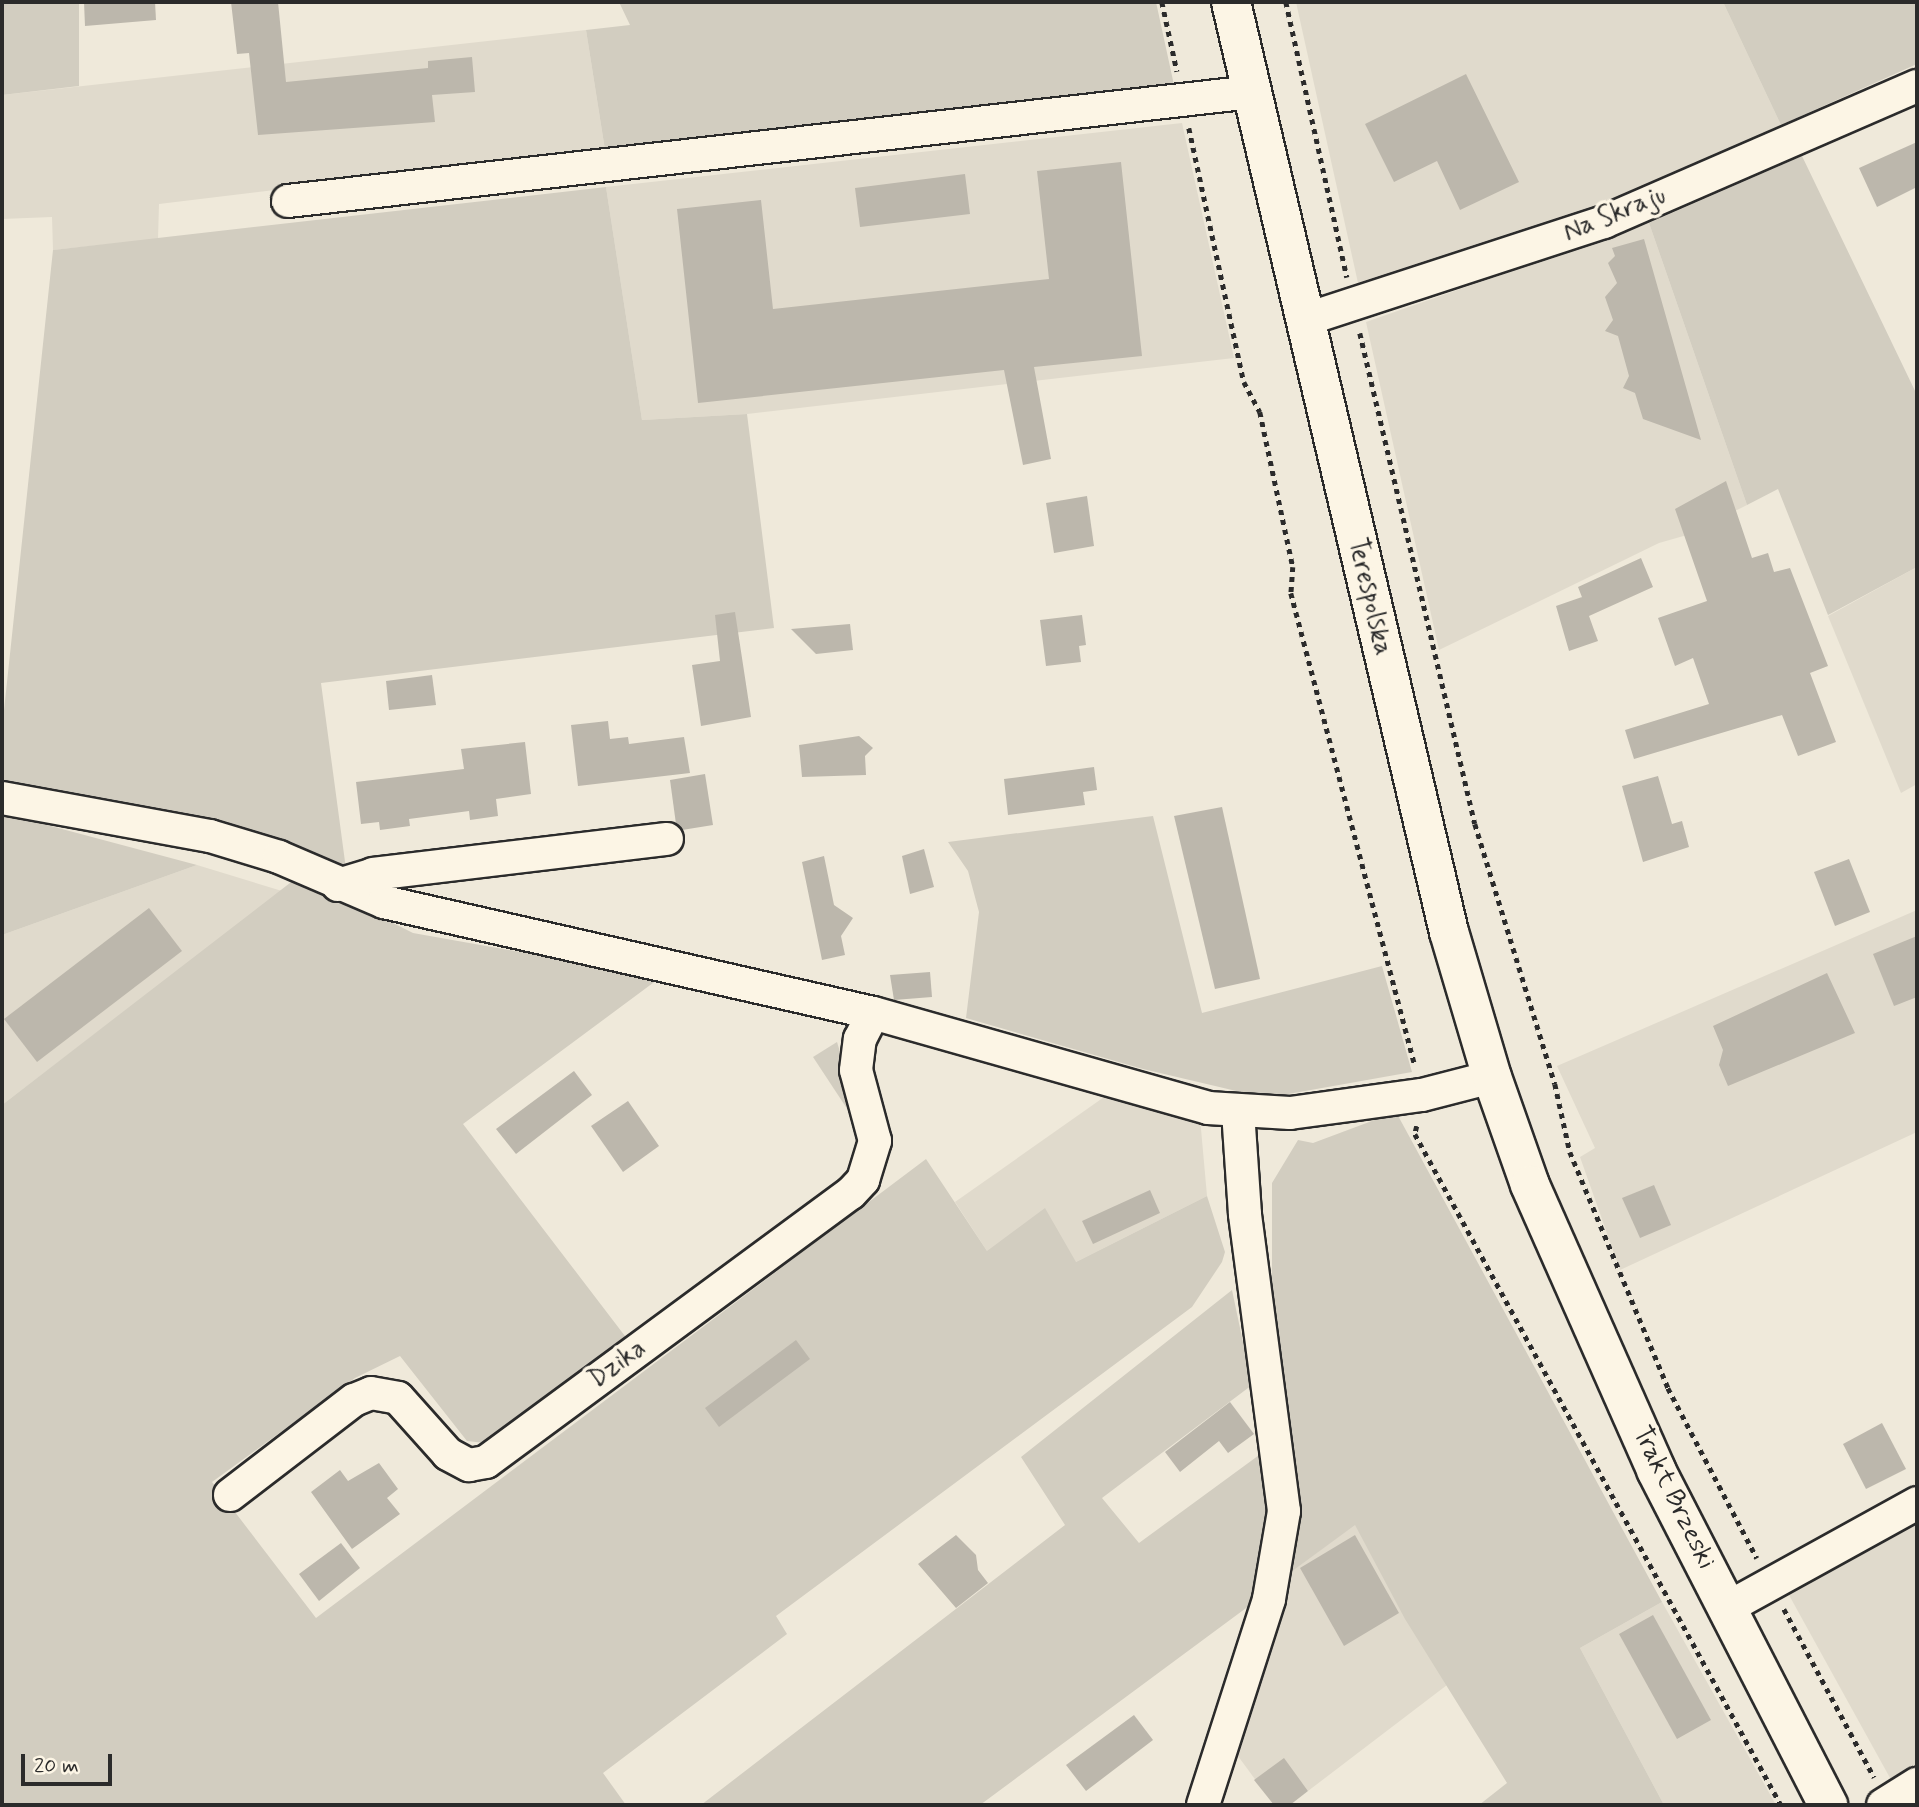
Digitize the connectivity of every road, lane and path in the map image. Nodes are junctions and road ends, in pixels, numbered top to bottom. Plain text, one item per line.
1 (1231, 2) edge
2 (1286, 2) edge
3 (1917, 86) edge
4 (1252, 92) junction
5 (288, 201) dead end
6 (1354, 306) junction
7 (1304, 320) junction
8 (2, 798) edge
9 (667, 839) dead end
10 (338, 885) junction
11 (873, 1013) junction
12 (1492, 1077) junction
13 (1238, 1110) junction
14 (1530, 1185) joint
15 (230, 1495) dead end
16 (1917, 1503) edge
17 (1770, 1584) junction
18 (1727, 1608) junction
19 (1917, 1784) edge
20 (1885, 1804) edge
21 (1203, 1805) edge
22 (1828, 1805) edge

1 - 4 main road, Terespolska
2 - 6 path
3 - 6 street, Na Skraju
4 - 5 street
4 - 7 main road, Terespolska
6 - 7 street, Na Skraju
6 - 17 path
7 - 12 main road, Terespolska
8 - 10 street
9 - 10 street
10 - 11 street
11 - 13 street
11 - 15 street, Dzika
12 - 13 street
12 - 14 main road, Terespolska
13 - 21 street
14 - 18 main road, Trakt Brzeski
16 - 17 street
17 - 18 street
17 - 20 path
18 - 22 main road, Trakt Brzeski
19 - 20 street

